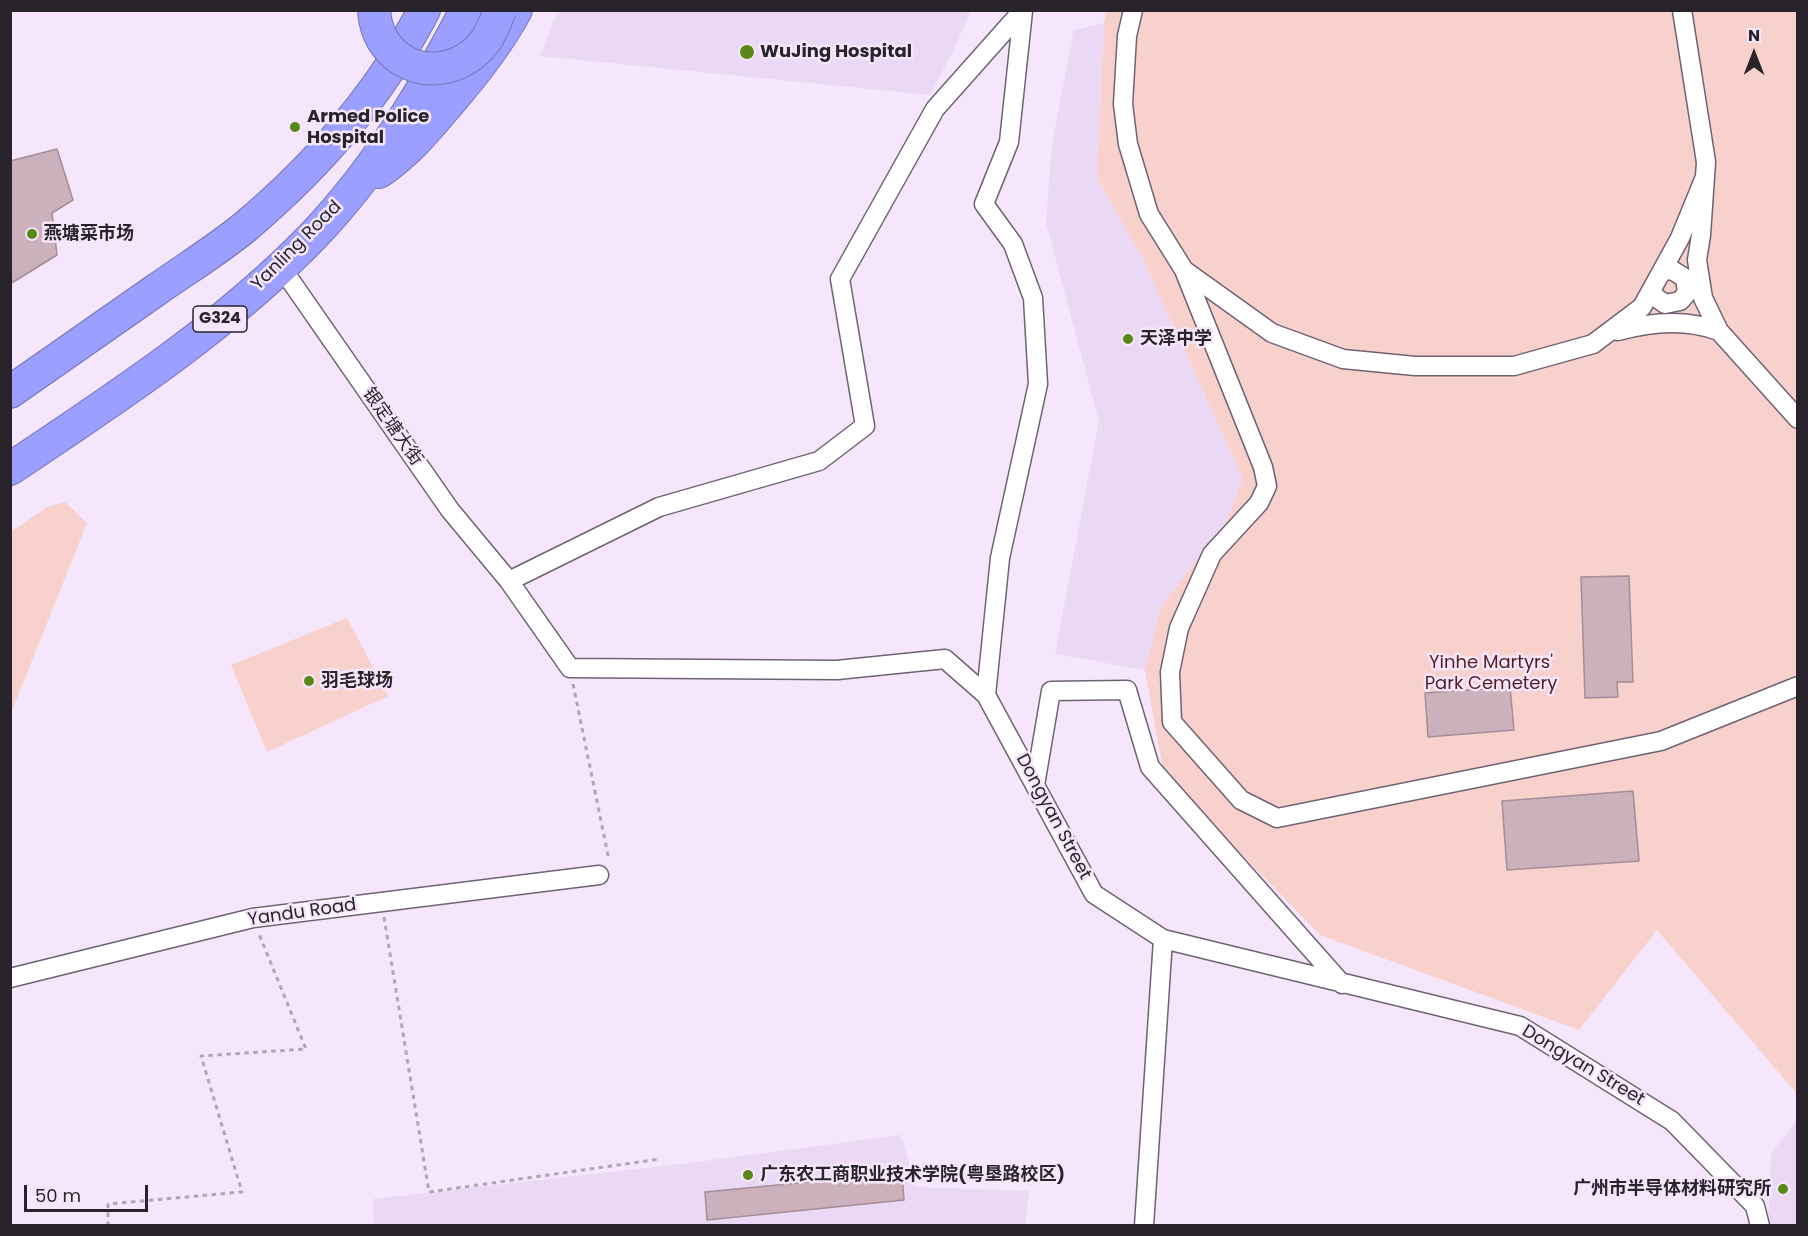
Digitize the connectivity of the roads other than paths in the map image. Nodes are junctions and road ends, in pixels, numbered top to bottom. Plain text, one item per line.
1 (374, 10) edge
2 (466, 10) edge
3 (500, 10) edge
4 (516, 10) edge
5 (1133, 10) edge
6 (1682, 10) edge
7 (423, 11) edge
8 (1023, 11) edge
9 (1705, 177) junction
10 (353, 189) junction
11 (281, 267) junction
12 (1184, 270) junction
13 (1663, 271) junction
14 (1693, 285) junction
15 (1652, 289) junction
16 (1719, 331) junction
17 (1606, 335) junction
18 (10, 392) edge
19 (1797, 419) edge
20 (10, 469) edge
21 (509, 581) junction
22 (1797, 686) edge
23 (986, 695) junction
24 (1035, 785) junction
25 (604, 869) road end
26 (1163, 939) junction
27 (10, 978) edge
28 (1342, 984) junction
29 (1144, 1226) edge
30 (1760, 1226) edge

1 - 3 highway, bridge
2 - 10 highway, Yanling Road / G324
4 - 10 highway
5 - 12 street
6 - 9 street
7 - 18 highway
8 - 21 street
8 - 23 street
9 - 13 street
9 - 14 street
10 - 11 highway, Yanling Road / G324
11 - 20 highway, Yanling Road / G324
11 - 21 street, 银定塘大街
12 - 17 street
12 - 22 street
13 - 14 street
13 - 15 street
14 - 15 street
14 - 16 street
15 - 17 street
16 - 17 street
16 - 19 street
21 - 23 street, Dongyan Street
23 - 24 street, Dongyan Street
24 - 26 street, Dongyan Street
24 - 28 street
25 - 27 street, Yandu Road
26 - 28 street, Dongyan Street
26 - 29 street
28 - 30 street, Dongyan Street

